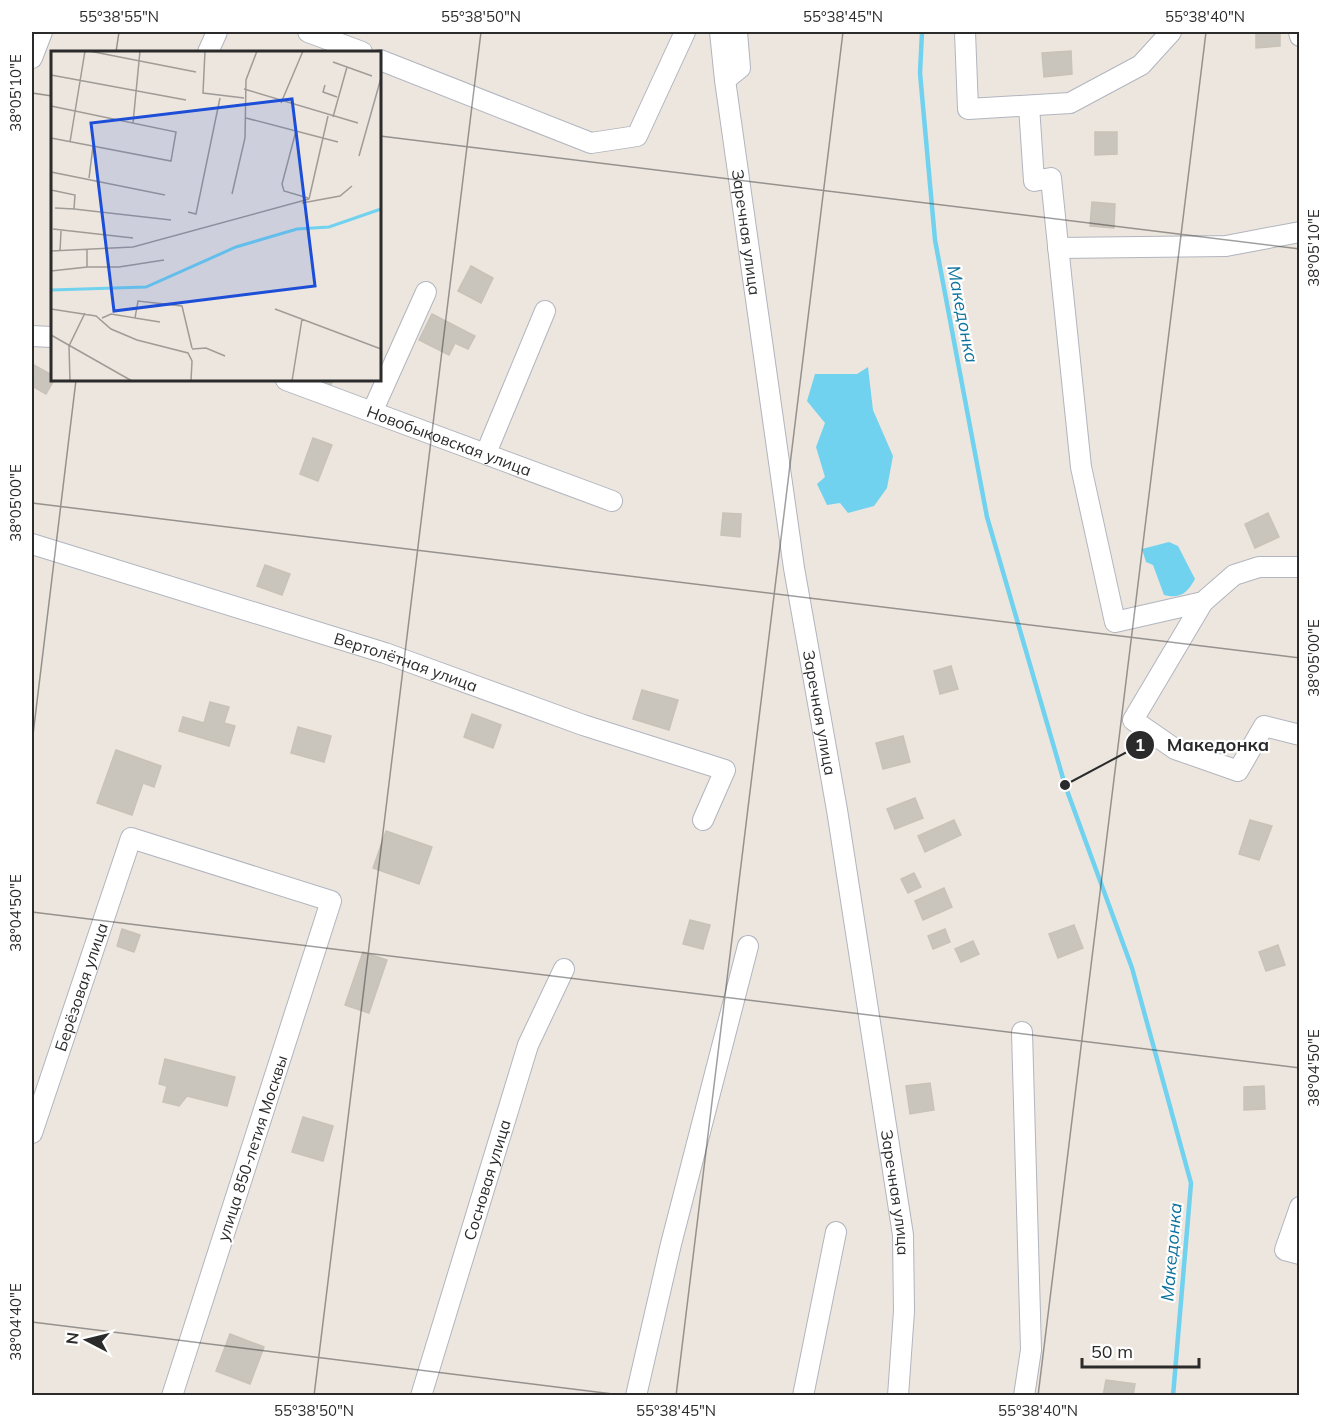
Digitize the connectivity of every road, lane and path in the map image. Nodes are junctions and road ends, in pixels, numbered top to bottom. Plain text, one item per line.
1 (42, 32) edge
2 (217, 32) edge
3 (308, 32) edge
4 (685, 32) edge
5 (720, 32) edge
6 (737, 32) edge
7 (965, 32) edge
8 (1171, 32) edge
9 (208, 51) edge
10 (359, 51) edge
11 (32, 58) edge
12 (381, 60) edge
13 (724, 80) junction
14 (1029, 106) junction
15 (1299, 232) edge
16 (1058, 248) junction
17 (426, 292) dead end
18 (545, 311) dead end
19 (32, 336) edge
20 (51, 337) edge
21 (289, 381) edge
22 (373, 410) junction
23 (486, 453) junction
24 (612, 501) dead end
25 (32, 544) edge
26 (1299, 567) edge
27 (1203, 602) junction
28 (1299, 735) edge
29 (703, 820) dead end
30 (331, 901) joint
31 (748, 946) dead end
32 (564, 969) dead end
33 (1022, 1032) dead end
34 (32, 1132) edge
35 (1299, 1207) edge
36 (836, 1232) dead end
37 (1299, 1254) edge
38 (172, 1395) edge
39 (422, 1395) edge
40 (636, 1395) edge
41 (803, 1395) edge
42 (898, 1395) edge
43 (1024, 1395) edge

1 - 11 street
2 - 9 street
3 - 10 street
4 - 12 street
5 - 13 street, Заречная улица
6 - 13 street
7 - 14 street
8 - 14 street
13 - 42 street, Заречная улица
14 - 16 street
15 - 16 street
16 - 27 street
17 - 22 street
18 - 23 street
19 - 20 street
21 - 22 street, Новобыковская улица
22 - 23 street, Новобыковская улица
23 - 24 street, Новобыковская улица
25 - 29 street, Вертолётная улица
26 - 27 street
27 - 28 street
30 - 34 street, Берёзовая улица
30 - 38 street, улица 850-летия Москвы
31 - 40 street
32 - 39 street, Сосновая улица
33 - 43 street
35 - 37 street
36 - 41 street

